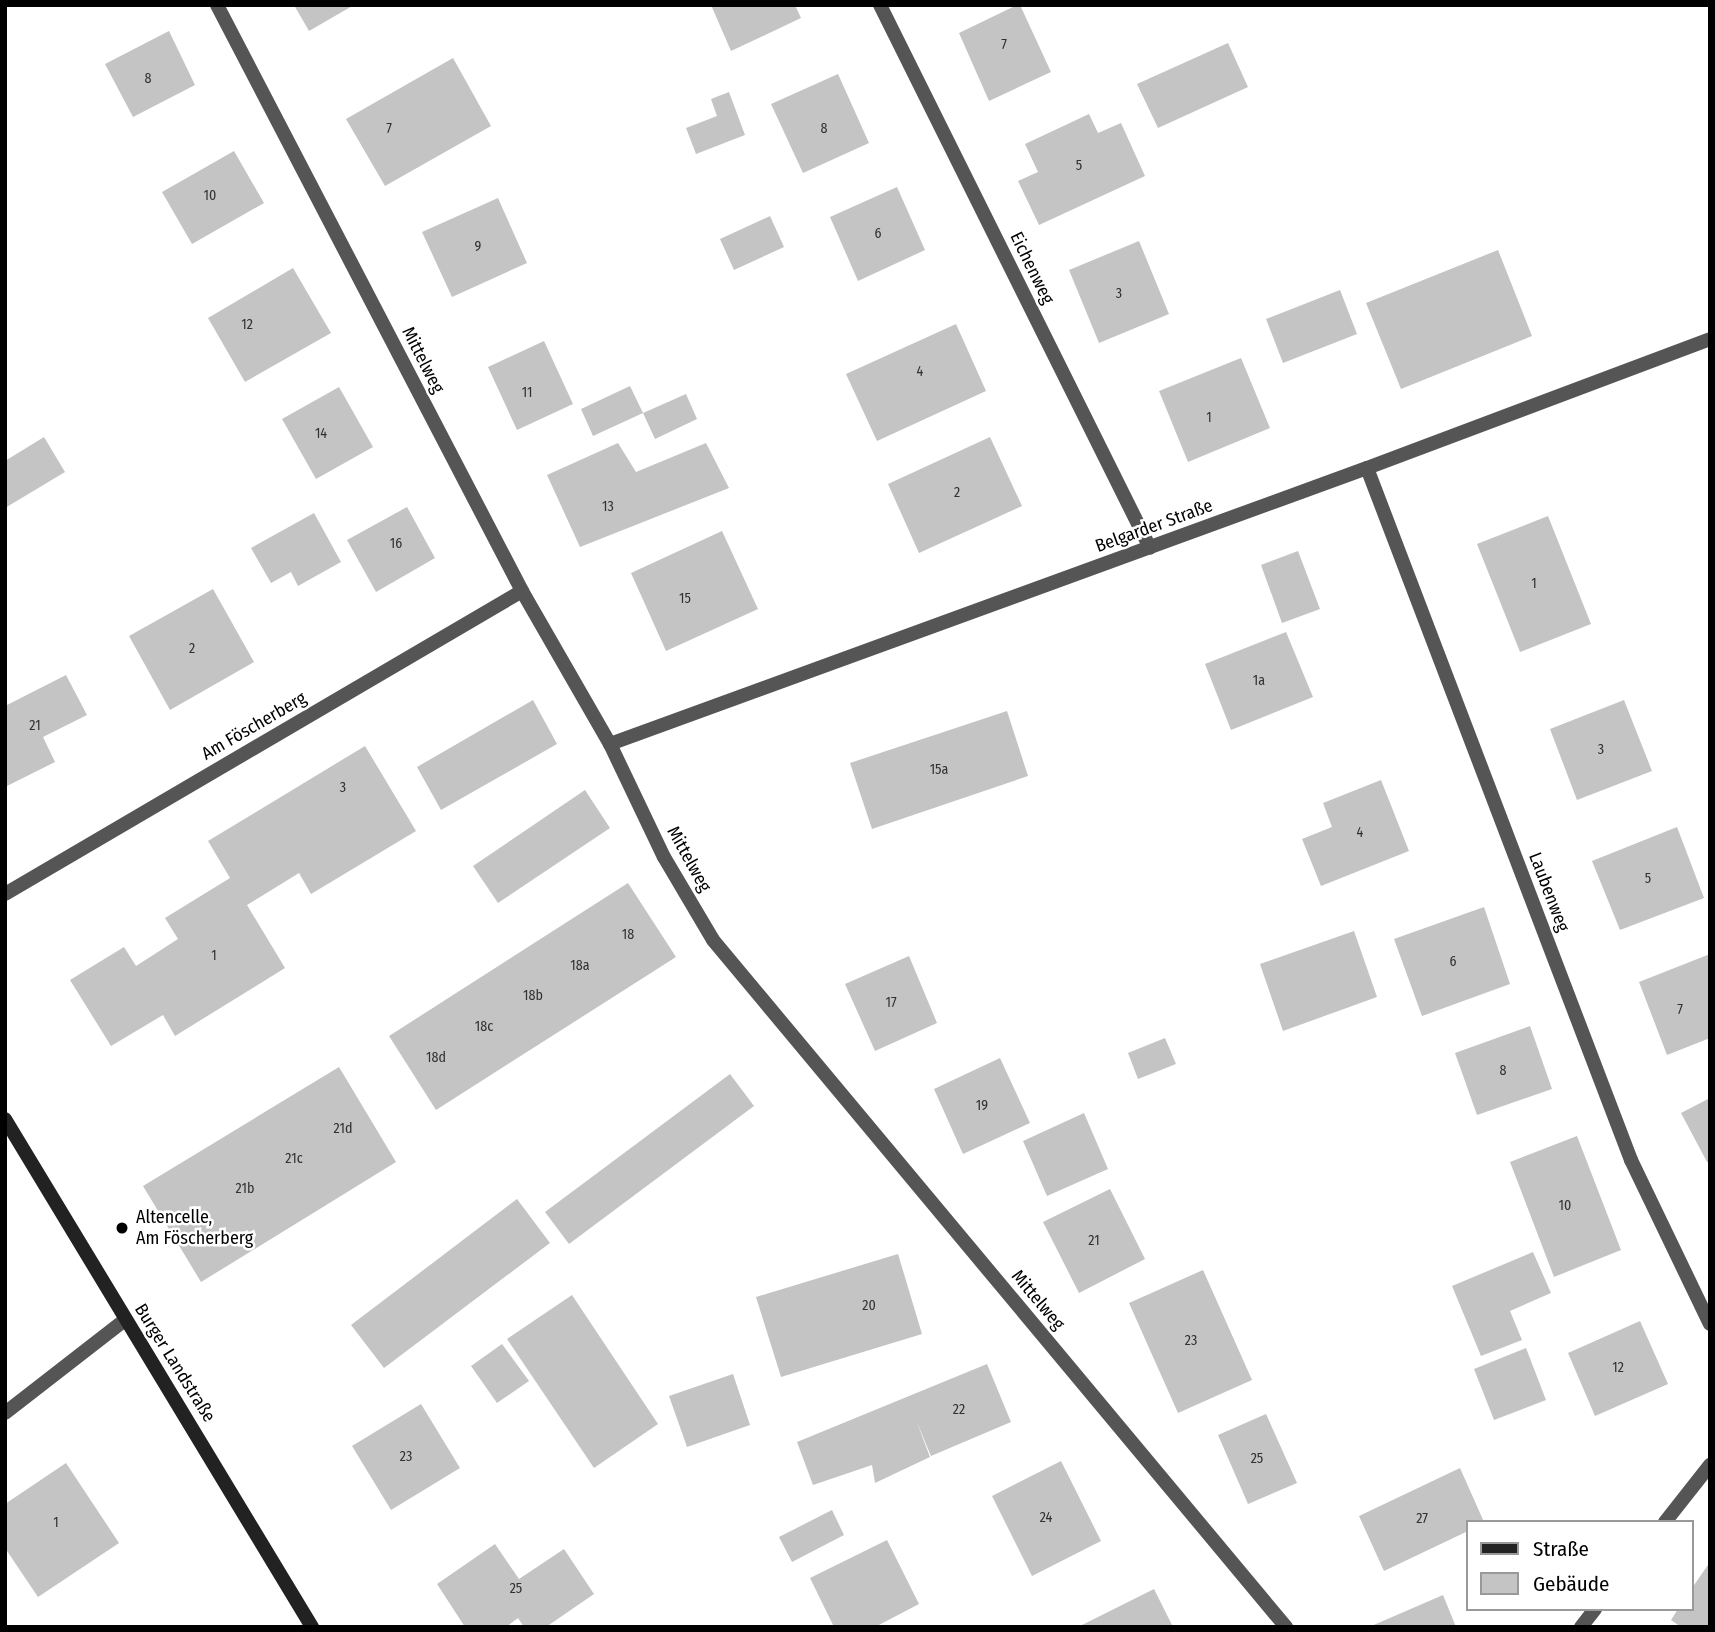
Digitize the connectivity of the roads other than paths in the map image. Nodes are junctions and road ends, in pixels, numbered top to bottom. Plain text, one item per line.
1 (217, 5) edge
2 (880, 5) edge
3 (1710, 339) edge
4 (1367, 468) junction
5 (1150, 548) junction
6 (522, 591) junction
7 (610, 744) junction
8 (5, 894) edge
9 (5, 1119) edge
10 (125, 1320) junction
11 (1710, 1324) edge
12 (5, 1413) edge
13 (1710, 1465) edge
14 (1667, 1520) edge
15 (1593, 1611) edge
16 (312, 1627) edge
17 (1286, 1627) edge
18 (1581, 1627) edge

1 - 6 street, Mittelweg
2 - 5 street, Eichenweg
3 - 4 street, Belgarder Straße
4 - 5 street, Belgarder Straße
4 - 11 street, Laubenweg
5 - 7 street, Belgarder Straße
6 - 7 street, Mittelweg
6 - 8 street, Am Föscherberg
7 - 17 street, Mittelweg
9 - 10 street, Burger Landstraße
10 - 12 street
10 - 16 street, Burger Landstraße
13 - 14 street
15 - 18 street

